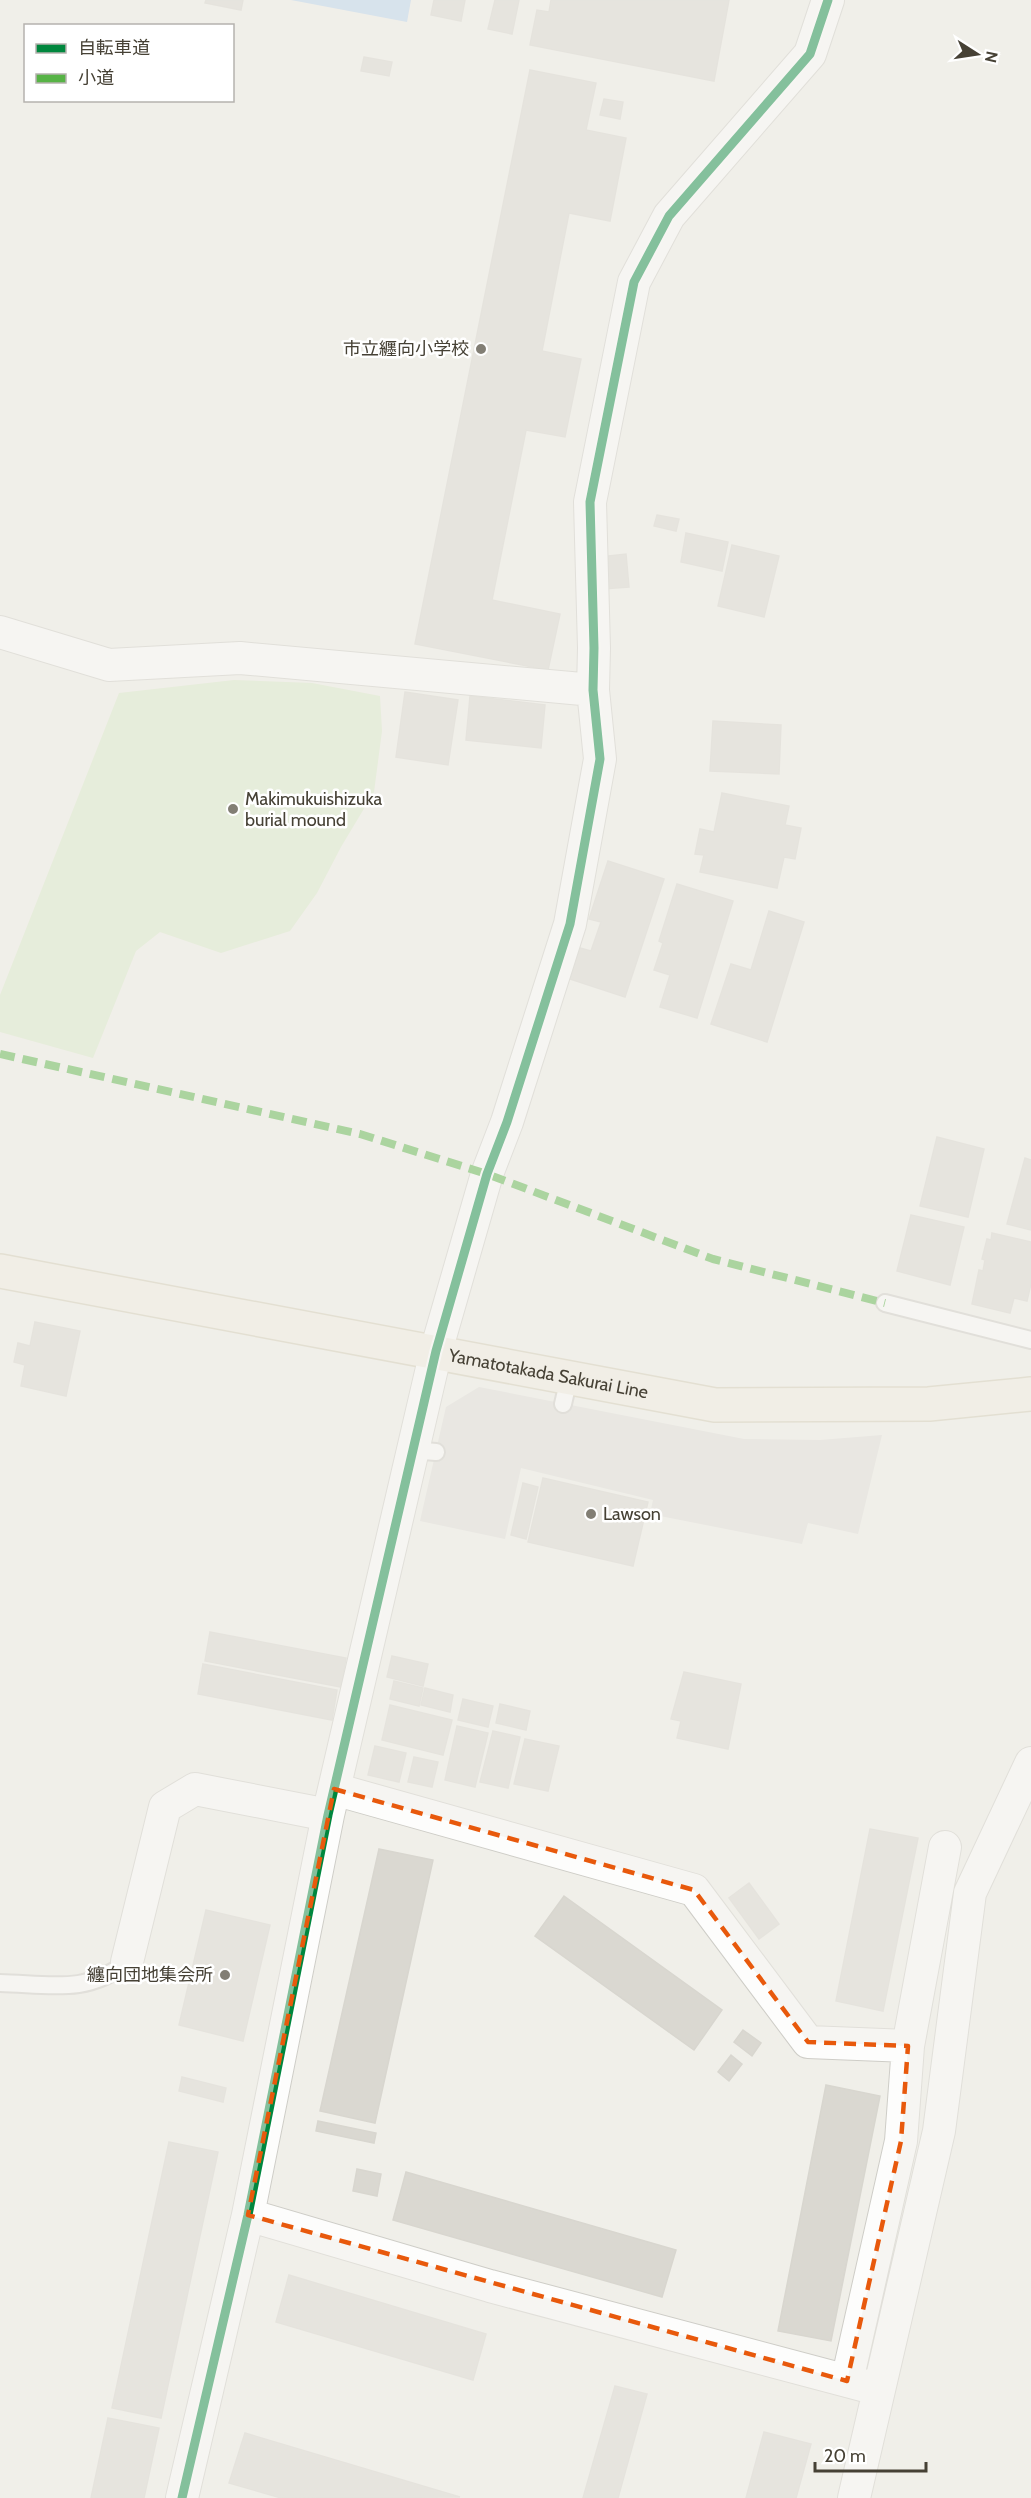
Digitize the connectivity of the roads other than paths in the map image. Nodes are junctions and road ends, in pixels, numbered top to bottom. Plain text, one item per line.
1 (828, 0) edge
2 (0, 633) edge
3 (593, 690) junction
4 (0, 1271) edge
5 (885, 1303) dead end
6 (1031, 1340) edge
7 (436, 1351) junction
8 (1031, 1394) edge
9 (1031, 1763) edge
10 (331, 1802) junction
11 (945, 1846) dead end
12 (127, 1962) joint
13 (0, 1983) edge
14 (908, 2046) junction
15 (248, 2215) junction
16 (847, 2380) junction
17 (880, 2390) junction
18 (182, 2498) edge
19 (854, 2498) edge

1 - 3 street
2 - 3 street
3 - 7 street
4 - 7 main road, Yamatotakada Sakurai Line
5 - 6 lane
7 - 8 main road, Yamatotakada Sakurai Line
7 - 10 street
9 - 17 street
10 - 12 street
10 - 14 street
10 - 15 street
11 - 14 street
12 - 13 lane
14 - 16 street
15 - 16 street
15 - 18 street
16 - 17 street
17 - 19 street

